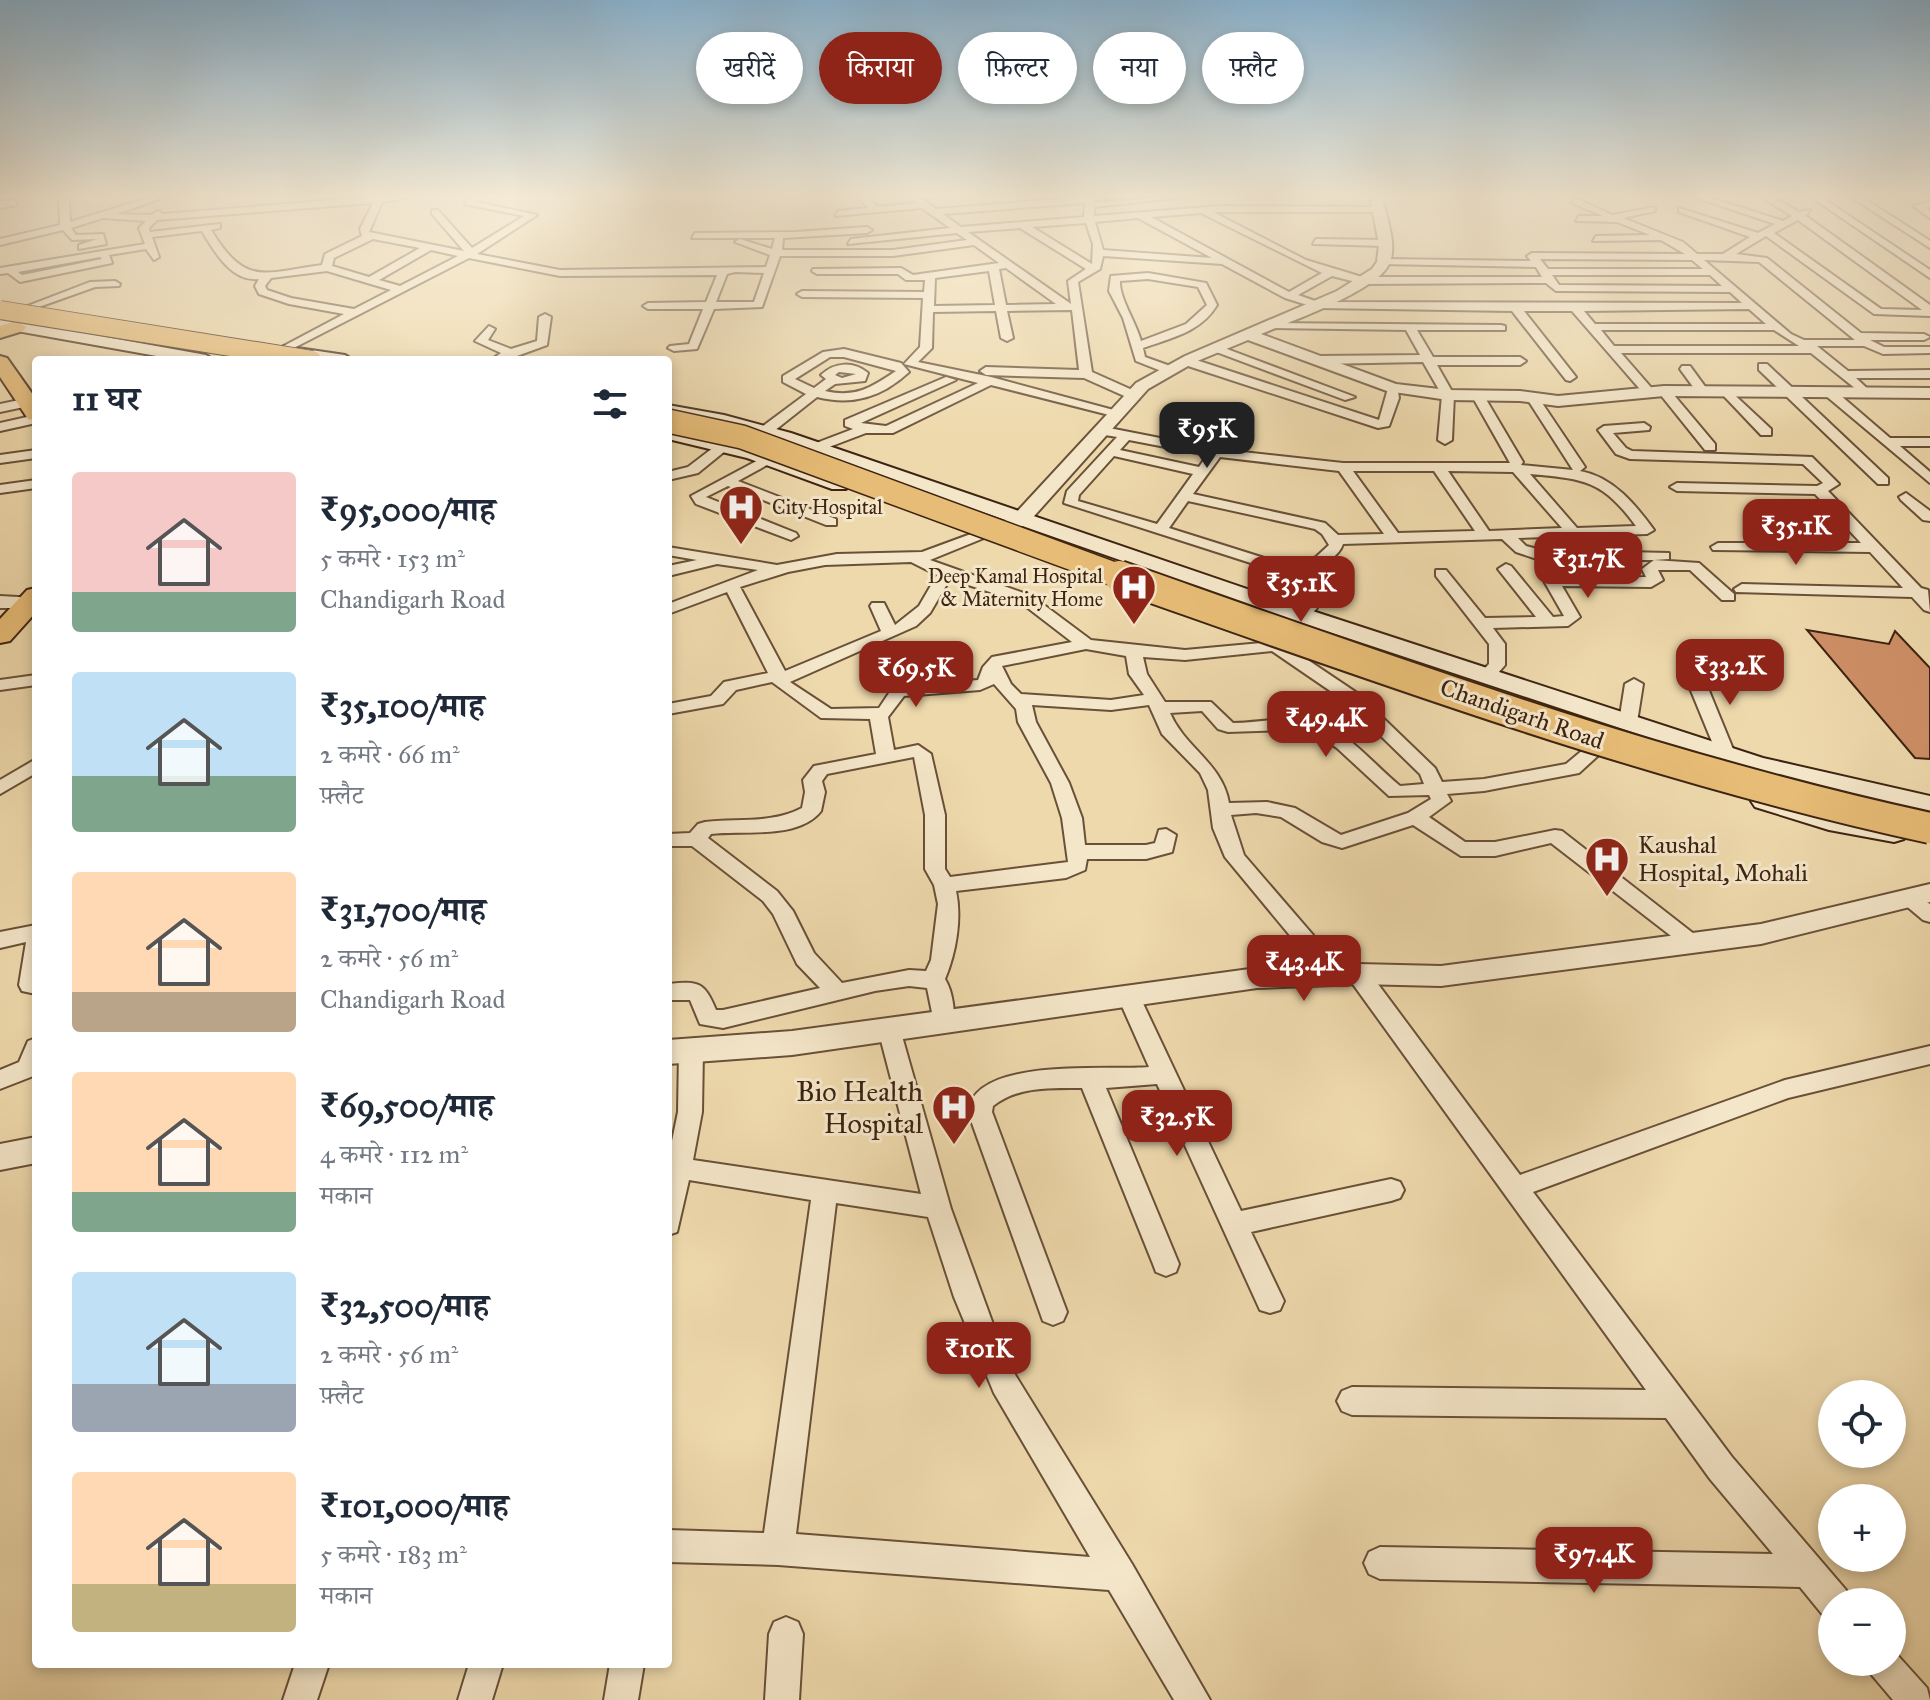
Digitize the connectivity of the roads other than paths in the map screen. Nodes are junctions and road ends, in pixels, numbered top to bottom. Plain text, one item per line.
1 (251, 276) edge
2 (270, 276) edge
3 (354, 276) edge
4 (377, 276) edge
5 (423, 276) edge
6 (721, 276) edge
7 (769, 276) edge
8 (907, 276) edge
9 (926, 276) edge
10 (930, 276) edge
11 (994, 276) edge
12 (1026, 276) edge
13 (1081, 276) edge
14 (1142, 276) edge
15 (1150, 276) edge
16 (1254, 276) edge
17 (1325, 276) edge
18 (1337, 276) edge
19 (1368, 276) edge
20 (1538, 276) edge
21 (1547, 276) edge
22 (1552, 276) edge
23 (1721, 276) edge
24 (1783, 276) edge
25 (1829, 276) edge
26 (1882, 276) edge
27 (266, 277) junction
28 (369, 281) junction
29 (1360, 283) junction
30 (115, 284) dead end
31 (1840, 284) junction
32 (1855, 284) dead end
33 (1870, 284) dead end
34 (1894, 285) junction
35 (1930, 285) edge
36 (399, 289) junction
37 (1736, 289) junction
38 (802, 294) dead end
39 (928, 295) junction
40 (1289, 296) junction
41 (1317, 305) junction
42 (648, 306) dead end
43 (710, 306) junction
44 (1755, 306) junction
45 (1071, 307) junction
46 (1515, 307) junction
47 (999, 308) junction
48 (1575, 308) junction
49 (927, 309) junction
50 (1930, 312) edge
51 (355, 313) junction
52 (5, 316) edge
53 (545, 317) dead end
54 (1271, 325) junction
55 (1410, 327) junction
56 (1592, 327) junction
57 (1777, 327) junction
58 (1501, 328) dead end
59 (489, 329) dead end
60 (1249, 335) junction
61 (1007, 338) dead end
62 (1930, 338) edge
63 (1861, 340) junction
64 (1797, 343) junction
65 (0, 344) edge
66 (833, 346) dead end
67 (1137, 346) junction
68 (674, 348) dead end
69 (1215, 348) junction
70 (1611, 349) junction
71 (1815, 350) junction
72 (1930, 350) edge
73 (510, 353) junction
74 (276, 355) edge
75 (188, 356) edge
76 (284, 356) edge
77 (504, 356) edge
78 (870, 359) junction
79 (1427, 359) junction
80 (992, 360) dead end
81 (1318, 360) junction
82 (1186, 361) junction
83 (1520, 361) dead end
84 (0, 362) edge
85 (910, 364) junction
86 (1763, 367) dead end
87 (1086, 368) junction
88 (1686, 369) dead end
89 (1169, 370) junction
90 (980, 371) dead end
91 (1930, 374) edge
92 (1845, 375) junction
93 (1570, 377) dead end
94 (950, 380) dead end
95 (991, 381) junction
96 (1393, 388) junction
97 (815, 391) junction
98 (1657, 392) junction
99 (1703, 392) junction
100 (1727, 392) junction
101 (1789, 392) junction
102 (1829, 392) junction
103 (1866, 393) junction
104 (1930, 393) edge
105 (1448, 395) junction
106 (1135, 396) junction
107 (1478, 396) junction
108 (1349, 397) dead end
109 (1532, 397) junction
110 (32, 403) edge
111 (32, 404) edge
112 (32, 407) edge
113 (0, 408) edge
114 (32, 408) edge
115 (672, 413) edge
116 (672, 413) edge
117 (1117, 415) junction
118 (672, 422) edge
119 (1382, 424) junction
120 (0, 427) edge
121 (1644, 427) dead end
122 (864, 429) junction
123 (1104, 431) junction
124 (764, 432) junction
125 (1766, 432) dead end
126 (672, 435) edge
127 (1126, 435) junction
128 (1445, 440) dead end
129 (32, 441) edge
130 (1380, 441) dead end
131 (1886, 442) junction
132 (1930, 442) edge
133 (0, 445) edge
134 (723, 447) junction
135 (1710, 447) dead end
136 (816, 448) junction
137 (1112, 452) junction
138 (1216, 453) junction
139 (32, 455) edge
140 (0, 459) edge
141 (769, 460) junction
142 (1516, 465) junction
143 (1437, 466) junction
144 (1343, 467) junction
145 (1578, 467) dead end
146 (1201, 472) junction
147 (1927, 474) edge
148 (672, 475) edge
149 (726, 481) junction
150 (1883, 481) dead end
151 (32, 485) edge
152 (1677, 487) dead end
153 (0, 489) edge
154 (1819, 490) junction
155 (1184, 496) junction
156 (1906, 497) dead end
157 (1929, 518) edge
158 (1020, 520) junction
159 (831, 522) dead end
160 (1160, 530) junction
161 (1571, 530) junction
162 (1504, 533) junction
163 (1484, 534) junction
164 (979, 535) junction
165 (791, 536) dead end
166 (1394, 538) junction
167 (1335, 540) junction
168 (1718, 547) dead end
169 (1875, 548) junction
170 (672, 552) edge
171 (1664, 556) dead end
172 (912, 557) junction
173 (723, 560) junction
174 (776, 569) junction
175 (1506, 569) dead end
176 (672, 570) edge
177 (1294, 572) junction
178 (946, 573) junction
179 (1441, 573) dead end
180 (732, 586) junction
181 (1924, 593) edge
182 (19, 599) edge
183 (878, 606) dead end
184 (1930, 607) edge
185 (672, 608) edge
186 (1301, 616) junction
187 (1548, 621) junction
188 (1483, 623) junction
189 (890, 633) junction
190 (0, 635) edge
191 (1086, 644) junction
192 (1282, 645) junction
193 (1136, 652) junction
194 (993, 664) junction
195 (1486, 676) junction
196 (1694, 676) dead end
197 (777, 678) junction
198 (32, 681) edge
199 (1634, 684) dead end
200 (0, 685) edge
201 (1020, 699) junction
202 (1156, 704) junction
203 (672, 708) edge
204 (878, 714) junction
205 (1628, 722) junction
206 (1596, 748) junction
207 (1726, 754) junction
208 (886, 756) junction
209 (32, 768) edge
210 (0, 788) edge
211 (1438, 790) junction
212 (1930, 804) edge
213 (1220, 810) junction
214 (1930, 812) edge
215 (1415, 817) junction
216 (1930, 828) edge
217 (1166, 835) dead end
218 (696, 839) junction
219 (672, 840) edge
220 (1930, 840) edge
221 (1077, 852) junction
222 (944, 885) junction
223 (1923, 902) edge
224 (32, 934) edge
225 (0, 940) edge
226 (1692, 941) junction
227 (1358, 974) junction
228 (1324, 975) junction
229 (933, 980) junction
230 (672, 992) edge
231 (838, 993) junction
232 (1128, 995) junction
233 (943, 1021) junction
234 (889, 1029) junction
235 (679, 1051) edge
236 (1930, 1055) edge
237 (32, 1058) edge
238 (1165, 1074) junction
239 (1090, 1078) junction
240 (0, 1080) edge
241 (32, 1151) edge
242 (0, 1157) edge
243 (680, 1168) junction
244 (1516, 1187) junction
245 (1391, 1190) dead end
246 (825, 1191) junction
247 (672, 1205) edge
248 (937, 1207) junction
249 (1234, 1224) junction
250 (1166, 1264) dead end
251 (1270, 1301) dead end
252 (1053, 1312) dead end
253 (1352, 1401) dead end
254 (1675, 1404) junction
255 (672, 1546) edge
256 (778, 1549) junction
257 (1380, 1563) dead end
258 (1808, 1571) junction
259 (1121, 1575) junction
260 (1822, 1588) edge
261 (786, 1634) dead end
262 (311, 1668) edge
263 (485, 1668) edge
264 (626, 1668) edge
265 (1895, 1676) edge
266 (300, 1700) edge
267 (475, 1700) edge
268 (621, 1700) edge
269 (782, 1700) edge
270 (1193, 1700) edge
271 (1915, 1700) edge

1 - 27 street
2 - 27 street
3 - 28 street
4 - 28 street
5 - 36 street
6 - 43 street
7 - 43 street
8 - 9 street
10 - 39 street
11 - 47 street
12 - 45 street
13 - 45 street
14 - 67 street
15 - 67 street
16 - 40 street
17 - 40 street
18 - 29 street
19 - 29 street
20 - 29 street
21 - 29 street
22 - 37 street
23 - 37 street
24 - 63 street
25 - 31 street
26 - 34 street
27 - 51 street
28 - 36 street
29 - 41 street
30 - 52 street
31 - 32 street
31 - 50 street
33 - 34 street
34 - 35 street
34 - 50 street
36 - 51 street
37 - 44 street
38 - 39 street
39 - 49 street
40 - 41 street
41 - 46 street
41 - 54 street
42 - 43 street
43 - 68 street
44 - 48 street
44 - 57 street
45 - 47 street
45 - 87 street
46 - 48 street
46 - 93 street
47 - 49 street
47 - 61 street
48 - 56 street
49 - 85 street
51 - 74 street
52 - 74 highway
52 - 75 main road
52 - 76 highway, bridge
53 - 73 street
54 - 55 street
54 - 60 street
55 - 58 street
55 - 79 street
56 - 57 street
56 - 70 street
57 - 64 street
59 - 73 street
60 - 69 street
60 - 81 street
62 - 63 street
63 - 64 street
63 - 72 street
64 - 71 street
65 - 110 highway
66 - 85 street
67 - 89 street
69 - 82 street
69 - 108 street
70 - 71 street
70 - 98 street
71 - 92 street
73 - 77 street
78 - 97 street
78 - 97 street
78 - 97 street
79 - 81 street
79 - 83 street
79 - 105 street
80 - 87 street
81 - 96 street
82 - 89 street
82 - 119 street
84 - 111 highway
85 - 95 street
86 - 101 street
87 - 90 street
87 - 106 street
88 - 99 street
89 - 106 street
91 - 92 street
92 - 103 street
94 - 122 street
95 - 117 street
95 - 122 street
96 - 105 street
96 - 119 street
97 - 124 street
98 - 99 street
98 - 109 street
98 - 135 street
99 - 100 street
100 - 101 street
100 - 125 street
101 - 102 street
101 - 150 street
102 - 103 street
102 - 131 street
103 - 104 street
105 - 107 street
105 - 128 street
106 - 117 street
107 - 109 street
107 - 142 street
109 - 145 street
112 - 113 street
114 - 120 street
115 - 124 main road
116 - 214 highway
117 - 123 street
118 - 216 highway, Chandigarh Road, bridge
119 - 130 street
121 - 154 street
122 - 136 street
123 - 127 street
123 - 158 street
124 - 136 main road
126 - 134 main road
127 - 137 street
127 - 138 street
129 - 133 street
131 - 132 street
131 - 147 street
134 - 141 main road
134 - 148 street
136 - 158 main road
137 - 146 street
137 - 160 street
138 - 144 street
138 - 146 street
139 - 140 street
141 - 149 street
141 - 164 main road
142 - 143 street
142 - 161 street
142 - 161 street
143 - 144 street
143 - 163 street
144 - 166 street
146 - 155 street
149 - 159 street
149 - 165 street
151 - 153 street
152 - 154 street
154 - 169 street
155 - 160 street
155 - 167 street
156 - 157 street
158 - 164 street
158 - 186 main road
160 - 177 street
161 - 162 street
162 - 163 street
162 - 171 street
163 - 166 street
164 - 172 street
164 - 192 main road
166 - 167 street
167 - 177 street
168 - 169 street
169 - 181 street
170 - 173 street
172 - 174 street
172 - 178 street
173 - 174 street
173 - 176 street
174 - 180 street
175 - 187 street
177 - 186 street
178 - 189 street
178 - 191 street
179 - 188 street
180 - 185 street
180 - 197 street
181 - 184 street
181 - 187 street
182 - 190 highway
183 - 189 street
186 - 195 main road
187 - 188 street
188 - 195 street
189 - 197 street
191 - 193 street
191 - 194 street
192 - 193 street
192 - 206 main road
192 - 211 street
193 - 202 street
194 - 201 street
194 - 204 street
195 - 205 main road
196 - 207 street
197 - 203 street
197 - 204 street
198 - 200 street
199 - 205 street
201 - 202 street
201 - 221 street
202 - 211 street
202 - 213 street
204 - 208 street
205 - 207 main road
206 - 211 street
206 - 220 main road
207 - 212 main road
208 - 218 street
208 - 222 street
209 - 210 street
211 - 215 street
213 - 215 street
213 - 228 street
215 - 226 street
217 - 221 street
218 - 219 street
218 - 231 street
221 - 222 street
222 - 229 street
223 - 226 street
224 - 225 street
226 - 227 street
227 - 228 street
227 - 244 street
228 - 232 street
229 - 231 street
229 - 233 street
230 - 231 street
232 - 233 street
232 - 238 street
233 - 234 street
234 - 235 street
234 - 248 street
235 - 243 street
236 - 244 street
237 - 240 street
238 - 239 street
238 - 249 street
239 - 250 street
239 - 252 street
241 - 242 street
243 - 246 street
243 - 247 street
244 - 254 street
245 - 249 street
246 - 248 street
246 - 256 street
248 - 259 street
249 - 251 street
253 - 254 street
254 - 258 street
255 - 256 street
256 - 259 street
257 - 258 street
258 - 260 street
259 - 270 street
261 - 269 street
262 - 266 street
263 - 267 street
264 - 268 street
265 - 271 street

